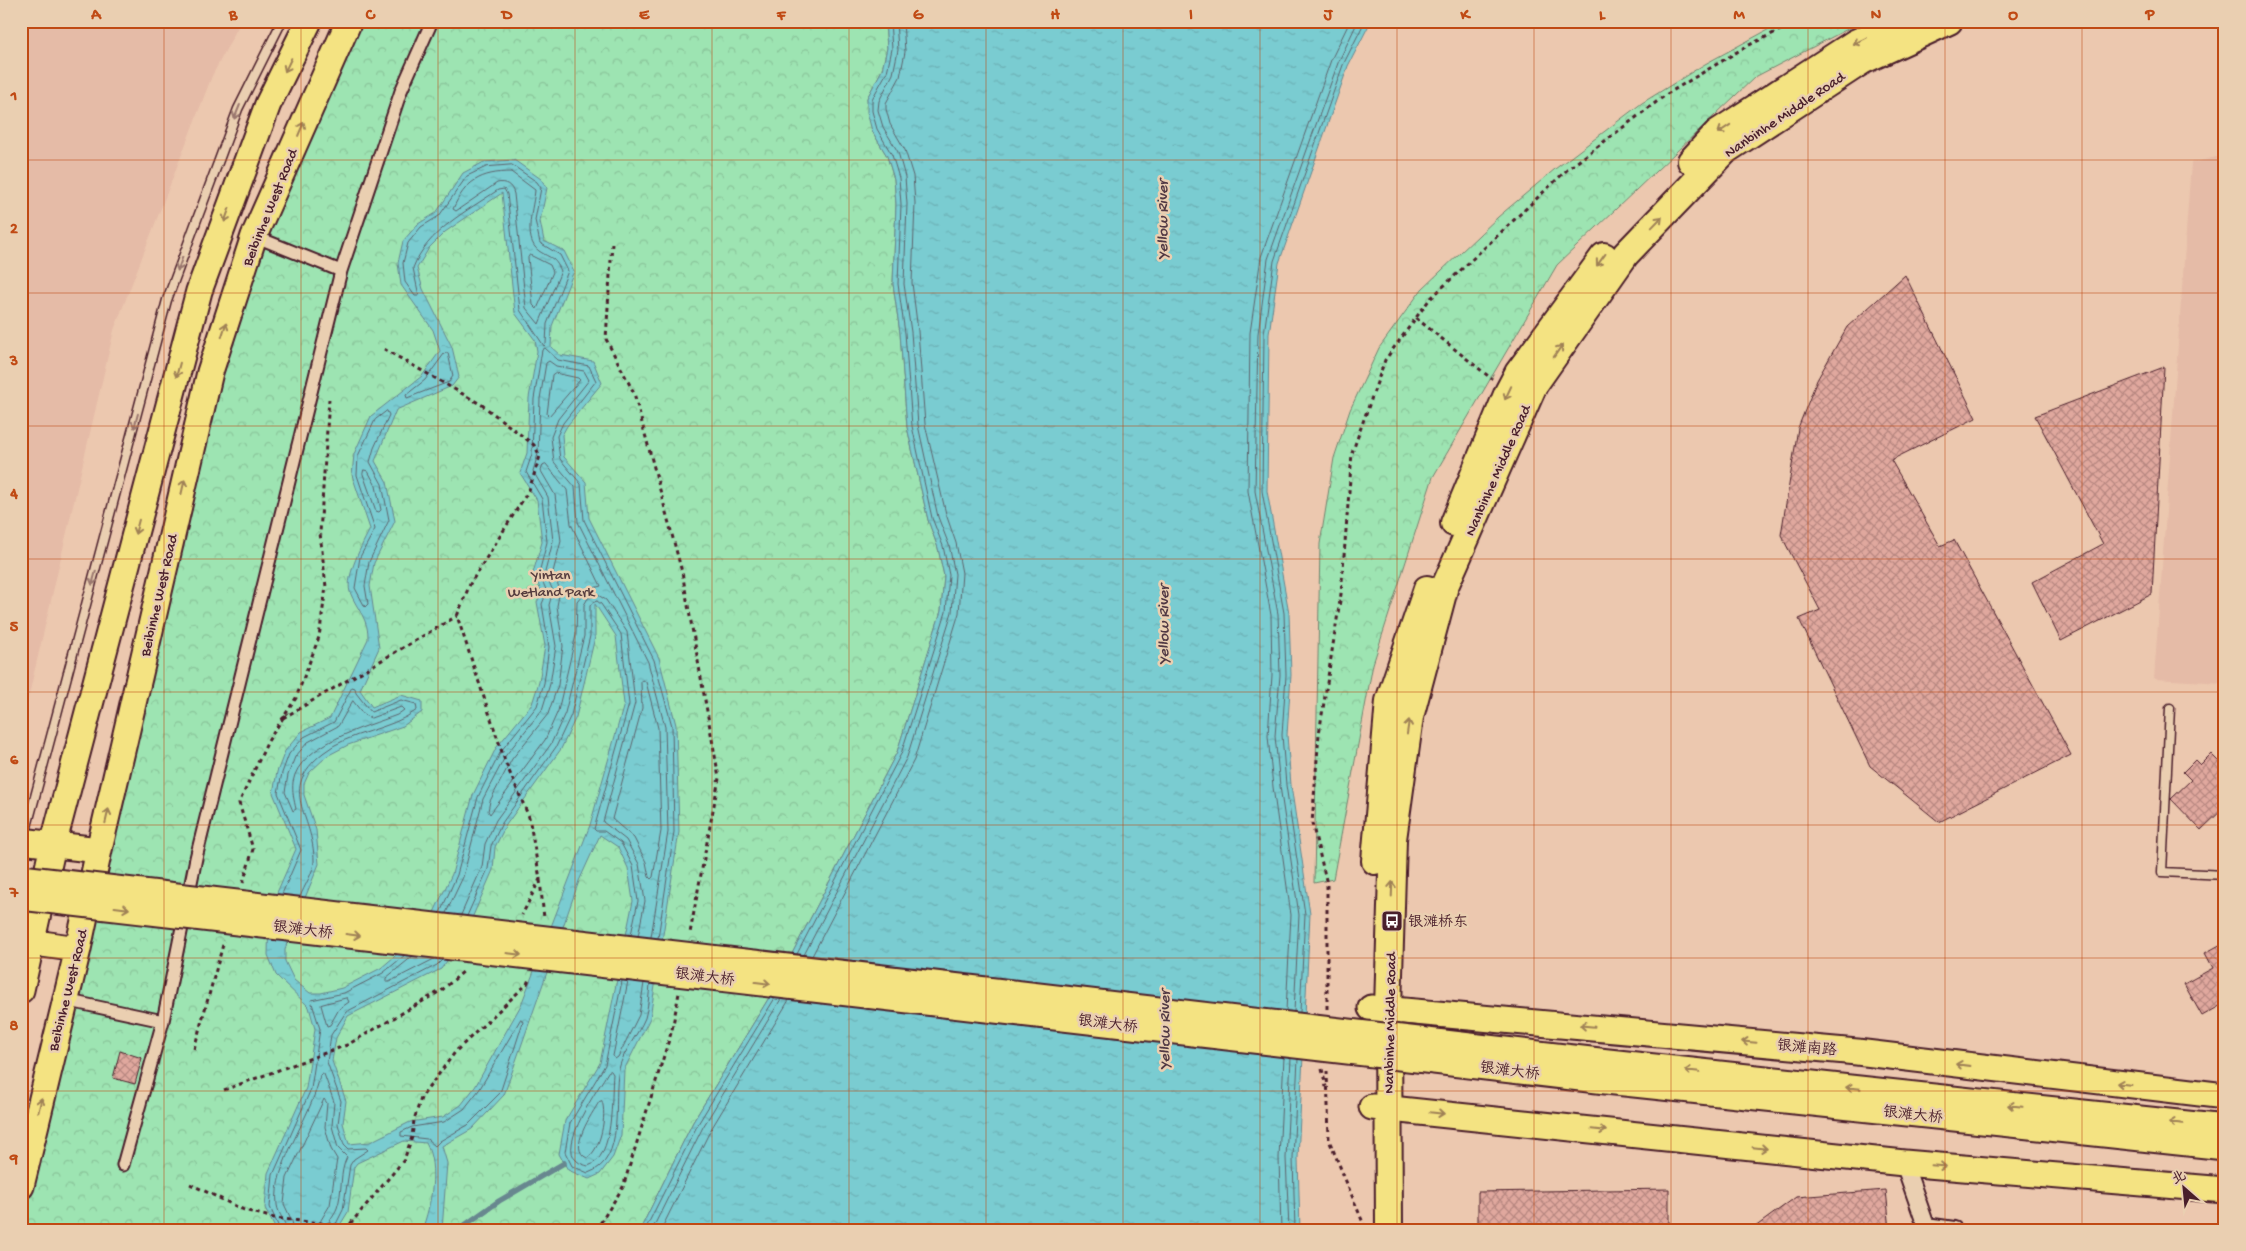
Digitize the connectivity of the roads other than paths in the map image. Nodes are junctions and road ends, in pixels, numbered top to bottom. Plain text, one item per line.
1 (282, 21) edge
2 (310, 21) edge
3 (349, 21) edge
4 (432, 21) edge
5 (1904, 21) edge
6 (1949, 21) edge
7 (254, 236) junction
8 (341, 271) junction
9 (2170, 708) dead end
10 (22, 845) edge
11 (53, 845) junction
12 (99, 850) junction
13 (2225, 875) edge
14 (21, 878) edge
15 (21, 897) edge
16 (27, 941) edge
17 (78, 949) junction
18 (21, 990) edge
19 (64, 1000) junction
20 (1380, 1008) junction
21 (163, 1021) junction
22 (2225, 1096) edge
23 (1380, 1108) junction
24 (2225, 1128) edge
25 (2225, 1147) edge
26 (1904, 1163) junction
27 (123, 1165) dead end
28 (21, 1186) edge
29 (2225, 1190) edge
30 (1373, 1230) edge
31 (1389, 1230) edge
32 (1954, 1230) edge

1 -> 10 lane
2 -> 11 main road
7 -> 3 main road, Beibinhe West Road
4 - 8 street
5 -> 20 highway, Nanbinhe Middle Road
20 -> 6 highway, Nanbinhe Middle Road
7 - 8 street
12 -> 7 main road, Beibinhe West Road
8 - 21 street
9 - 13 lane
10 - 11 main road
11 - 12 main road
11 - 16 main road
12 - 17 main road, Beibinhe West Road
24 -> 14 main road, 银滩大桥, bridge
15 -> 25 main road, 银滩大桥, bridge
16 - 17 main road
16 - 18 main road
17 - 19 main road, Beibinhe West Road
19 - 21 street
28 -> 19 main road, Beibinhe West Road
22 -> 20 main road, 银滩南路
20 - 23 highway, Nanbinhe Middle Road
21 - 27 street
23 -> 26 main road
23 - 30 highway
23 - 31 highway
26 -> 29 main road
26 - 32 street

